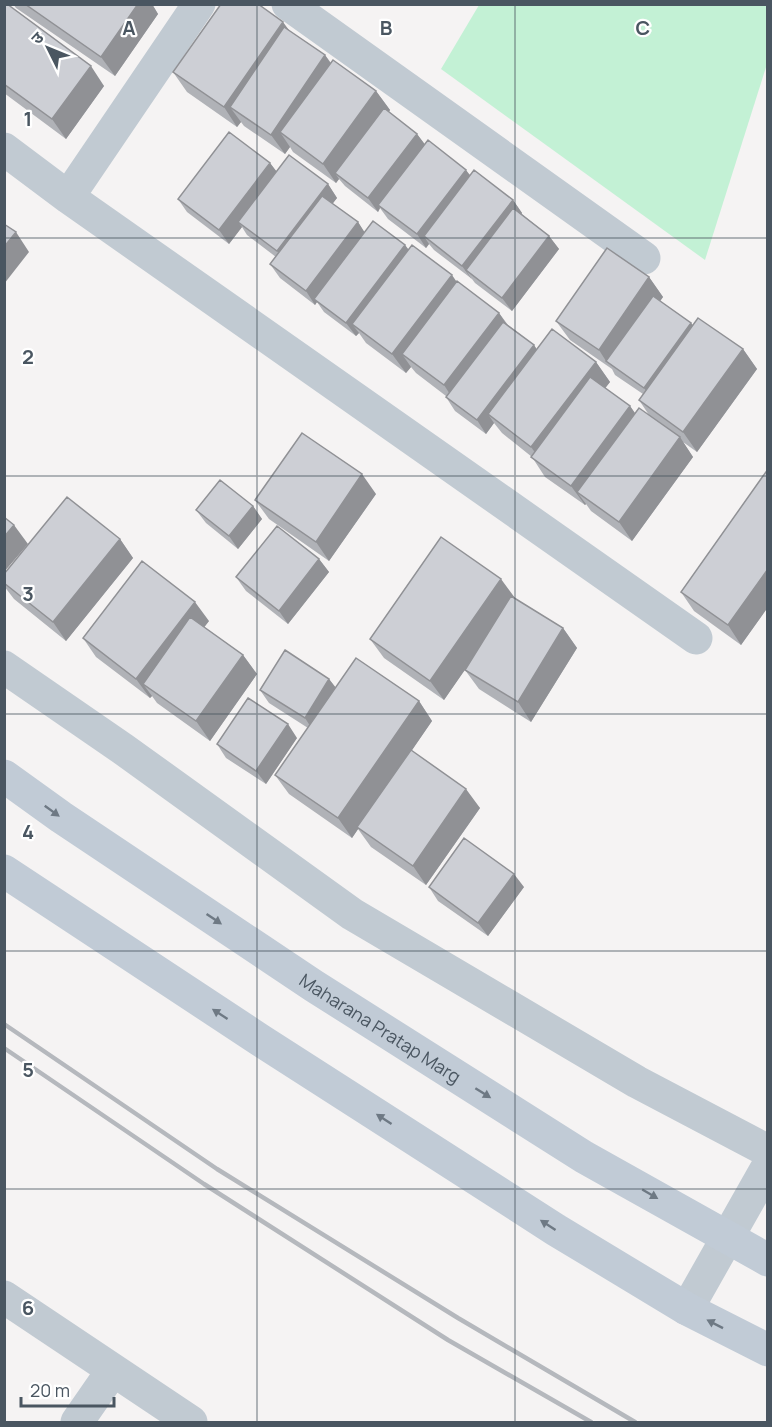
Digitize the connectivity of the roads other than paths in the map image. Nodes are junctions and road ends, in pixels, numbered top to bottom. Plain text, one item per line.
1 (199, 4) edge
2 (288, 4) edge
3 (4, 149) edge
4 (68, 197) junction
5 (644, 258) dead end
6 (696, 638) dead end
7 (4, 667) edge
8 (4, 776) edge
9 (4, 871) edge
10 (768, 1151) edge
11 (768, 1166) edge
12 (726, 1237) junction
13 (768, 1260) edge
14 (4, 1297) edge
15 (687, 1309) junction
16 (768, 1350) edge
17 (113, 1370) junction
18 (77, 1422) edge
19 (191, 1422) edge

1 - 4 street
2 - 5 street
3 - 4 street
4 - 6 street
7 - 10 street
8 -> 12 main road, Maharana Pratap Marg
15 -> 9 main road
11 - 12 street
12 - 13 main road, Maharana Pratap Marg
12 - 15 street
14 - 17 street
16 -> 15 main road
17 - 18 street
17 - 19 street

